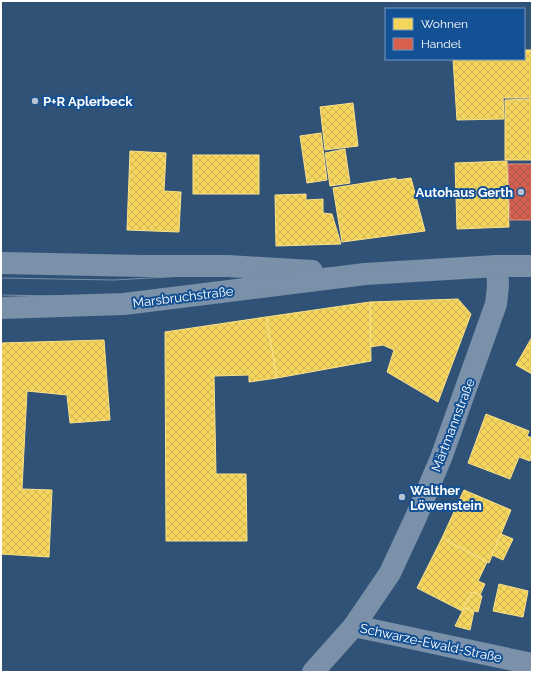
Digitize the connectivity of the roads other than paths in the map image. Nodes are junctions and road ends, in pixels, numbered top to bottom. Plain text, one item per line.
1 (1, 263) edge
2 (497, 266) junction
3 (532, 266) edge
4 (364, 274) junction
5 (1, 308) edge
6 (354, 626) junction
7 (532, 664) edge
8 (313, 672) edge

1 - 4 street, Marsbruchstraße
2 - 3 street, Marsbruchstraße
2 - 4 street, Marsbruchstraße
2 - 6 street, Märtmannstraße
4 - 5 street, Marsbruchstraße
6 - 7 street, Schwarze-Ewald-Straße
6 - 8 street, Märtmannstraße

